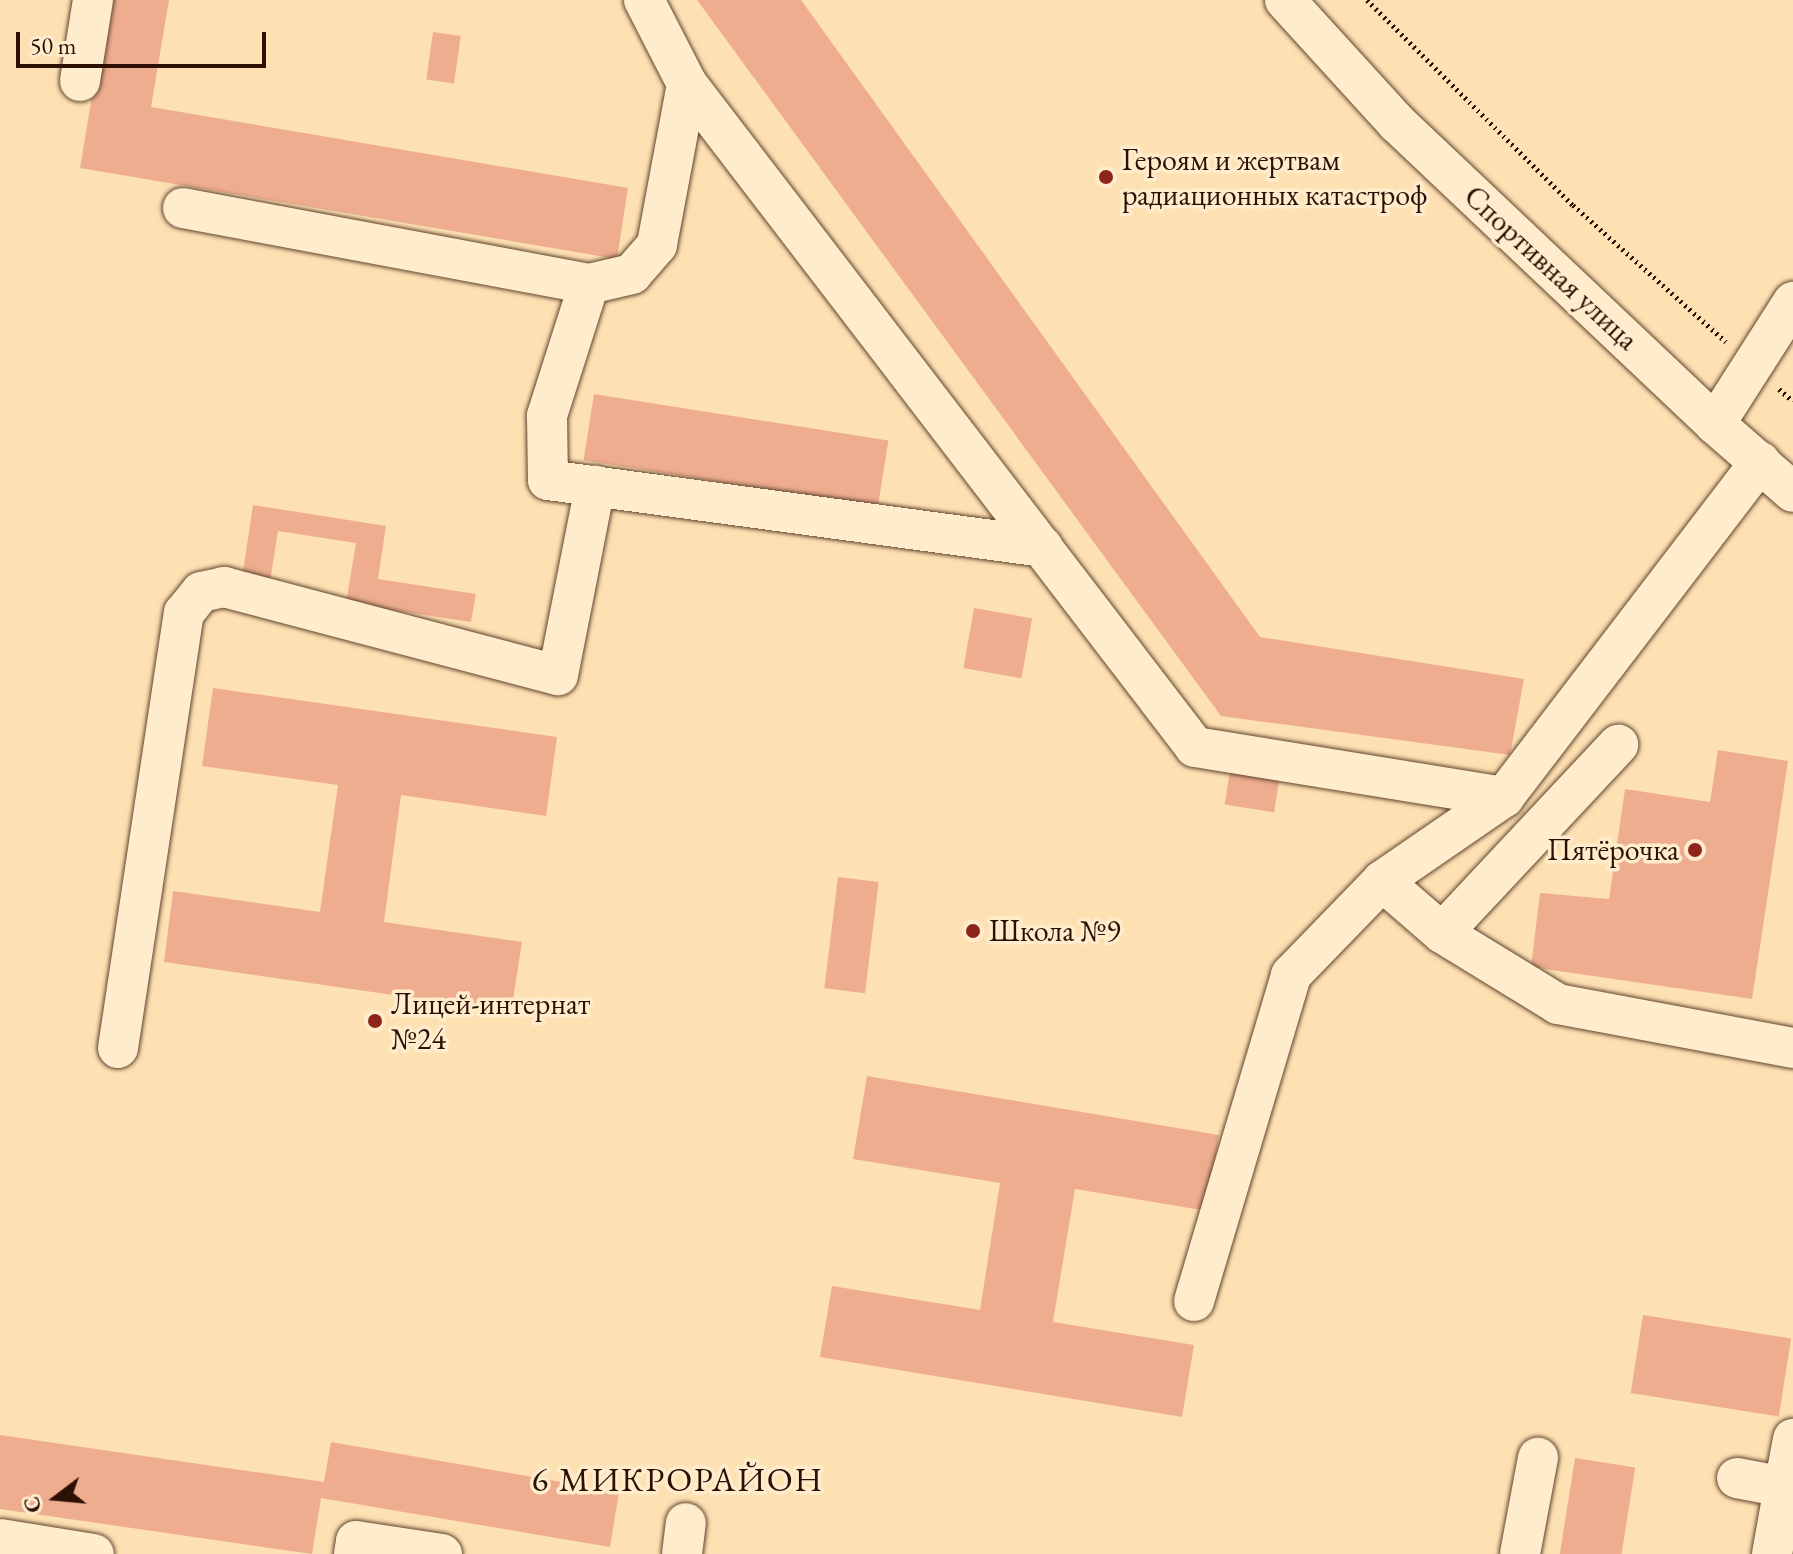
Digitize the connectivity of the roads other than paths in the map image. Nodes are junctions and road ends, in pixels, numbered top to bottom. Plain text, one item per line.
1 (93, 0) edge
2 (644, 0) edge
3 (1285, 0) edge
4 (80, 81) dead end
5 (687, 84) junction
6 (183, 208) dead end
7 (589, 284) junction
8 (1793, 302) edge
9 (1715, 424) junction
10 (1760, 462) junction
11 (595, 486) junction
12 (1793, 492) edge
13 (1042, 547) junction
14 (1618, 745) dead end
15 (1504, 797) junction
16 (1382, 881) junction
17 (1442, 933) junction
18 (118, 1048) dead end
19 (1793, 1048) edge
20 (1194, 1301) dead end
21 (1793, 1439) edge
22 (1538, 1458) dead end
23 (1737, 1478) dead end
24 (1788, 1487) edge
25 (0, 1539) edge
26 (94, 1554) edge
27 (354, 1554) edge
28 (442, 1554) edge
29 (1520, 1554) edge
30 (1772, 1554) edge

1 - 4 street
2 - 5 street
3 - 9 street, Спортивная улица
5 - 7 street
5 - 13 street
6 - 7 street
7 - 11 street
8 - 9 street
9 - 10 street, Спортивная улица
10 - 12 street, Спортивная улица
10 - 15 street
11 - 13 street
11 - 18 street
13 - 15 street
14 - 17 street
15 - 16 street
16 - 17 street
16 - 20 street
17 - 19 street
21 - 24 street
22 - 29 street
23 - 24 street
24 - 30 street
25 - 26 street
27 - 28 street

